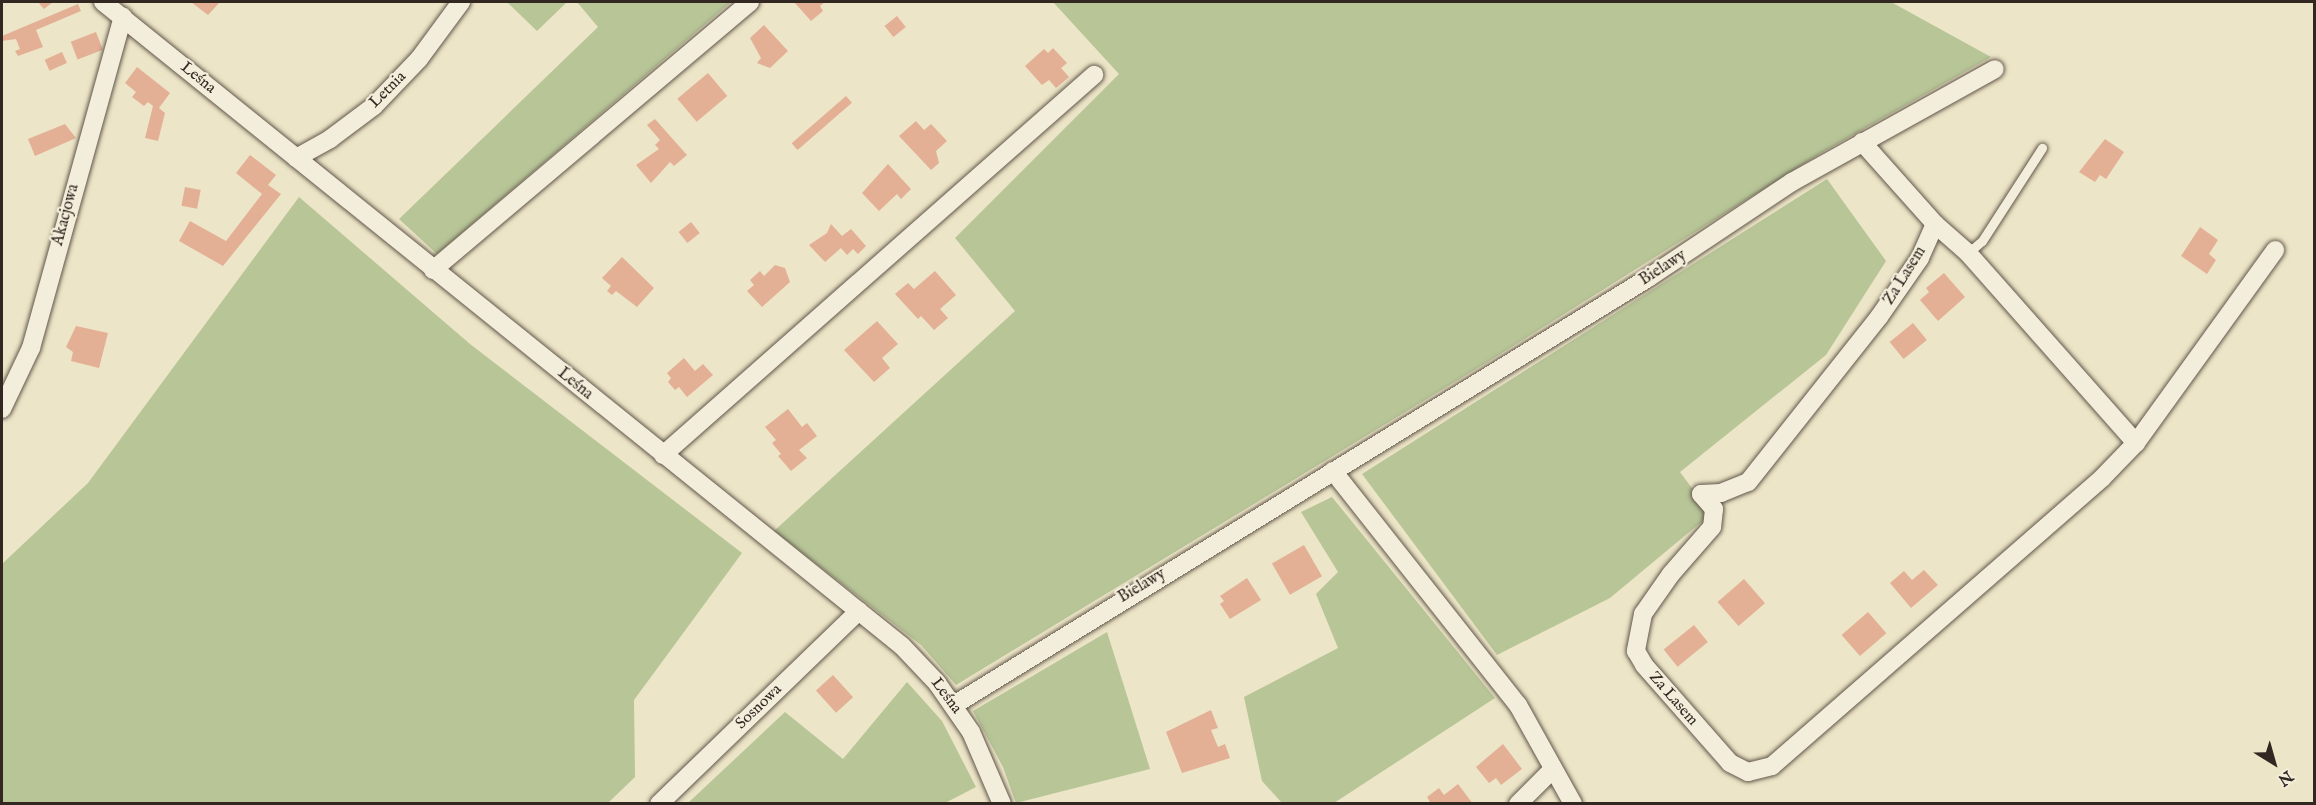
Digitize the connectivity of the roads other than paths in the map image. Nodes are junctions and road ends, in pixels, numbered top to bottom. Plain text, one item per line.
1 (103, 2) edge
2 (461, 2) edge
3 (750, 2) edge
4 (123, 17) junction
5 (1995, 69) dead end
6 (1094, 75) dead end
7 (1862, 142) junction
8 (2042, 148) dead end
9 (296, 158) junction
10 (1935, 224) junction
11 (2275, 250) dead end
12 (1968, 253) junction
13 (433, 270) junction
14 (2, 409) edge
15 (2136, 442) junction
16 (663, 455) junction
17 (1333, 471) junction
18 (859, 611) junction
19 (954, 705) junction
20 (1554, 769) junction
21 (659, 804) edge
22 (1002, 804) edge
23 (1518, 804) edge
24 (1573, 804) edge

1 - 4 street, Leśna
2 - 9 street, Letnia
3 - 13 street
4 - 9 street, Leśna
4 - 14 street, Akacjowa
5 - 7 street, Bielawy
6 - 16 street
7 - 10 street
7 - 17 street, Bielawy
8 - 12 lane
9 - 13 street, Leśna
10 - 12 street
10 - 15 street, Za Lasem
11 - 15 street, Za Lasem
12 - 15 street
13 - 16 street, Leśna
16 - 18 street, Leśna
17 - 19 street, Bielawy
17 - 20 street
18 - 19 street, Leśna
18 - 21 street, Sosnowa
19 - 22 street, Leśna
20 - 23 street
20 - 24 street

